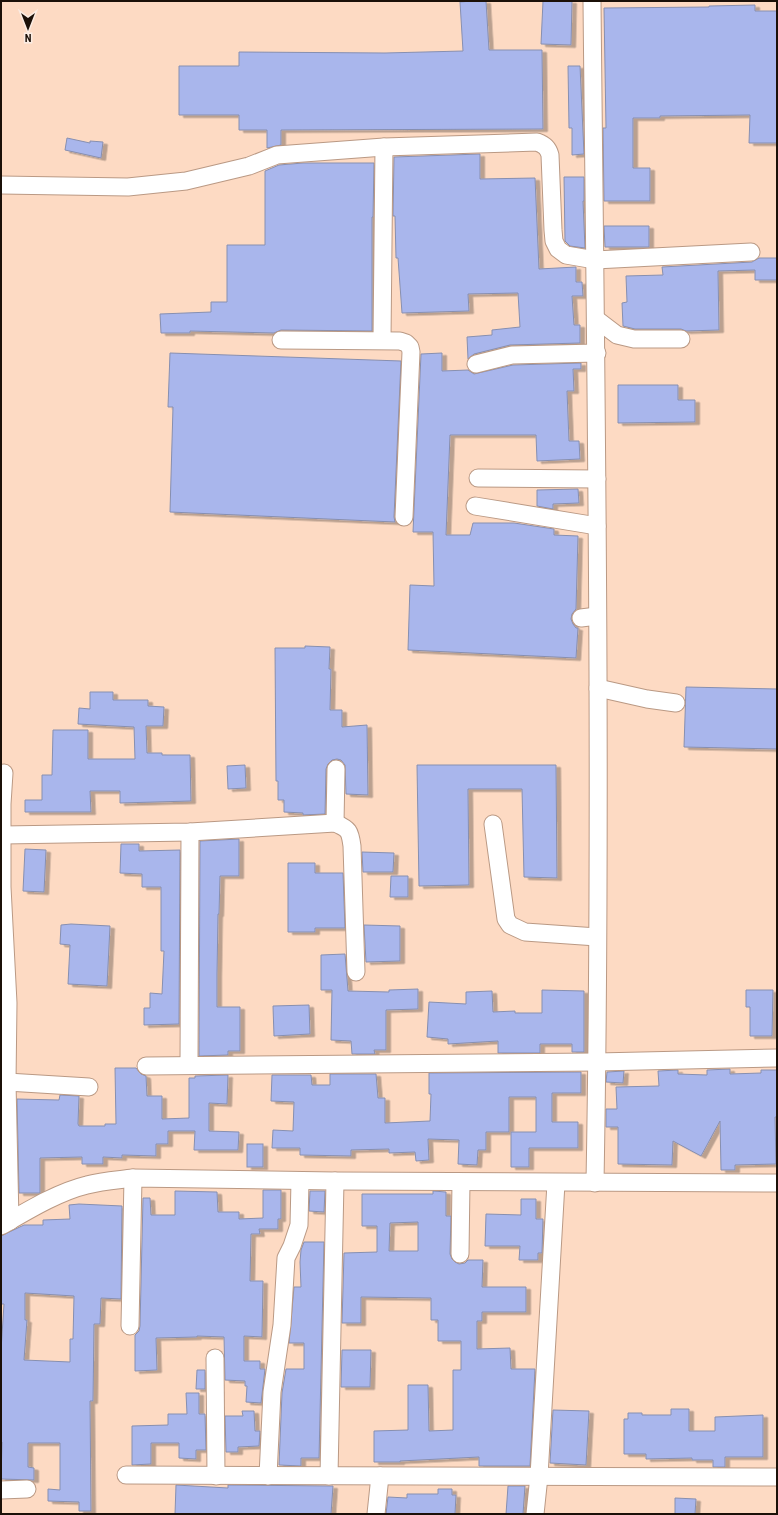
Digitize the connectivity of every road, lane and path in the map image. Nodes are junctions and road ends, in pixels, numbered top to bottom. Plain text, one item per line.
1 (592, 1) edge
2 (384, 147) junction
3 (1, 185) edge
4 (752, 252) dead end
5 (595, 260) junction
6 (596, 319) junction
7 (681, 339) dead end
8 (281, 340) dead end
9 (382, 340) junction
10 (597, 353) junction
11 (476, 364) dead end
12 (478, 478) dead end
13 (597, 479) junction
14 (475, 506) dead end
15 (404, 517) dead end
16 (597, 526) junction
17 (598, 688) junction
18 (676, 703) dead end
19 (336, 769) dead end
20 (4, 773) dead end
21 (335, 823) junction
22 (493, 824) dead end
23 (190, 832) junction
24 (2, 835) junction
25 (2, 887) edge
26 (598, 937) junction
27 (356, 972) dead end
28 (4, 1003) edge
29 (777, 1058) edge
30 (597, 1062) junction
31 (189, 1065) junction
32 (146, 1066) dead end
33 (7, 1082) junction
34 (89, 1087) dead end
35 (133, 1178) junction
36 (300, 1181) junction
37 (335, 1181) junction
38 (461, 1182) junction
39 (556, 1183) junction
40 (595, 1183) junction
41 (777, 1183) edge
42 (5, 1223) edge
43 (460, 1254) dead end
44 (130, 1326) dead end
45 (215, 1358) dead end
46 (126, 1475) dead end
47 (216, 1476) junction
48 (268, 1476) junction
49 (329, 1476) junction
50 (380, 1476) junction
51 (539, 1476) junction
52 (777, 1477) edge
53 (27, 1489) dead end
54 (1, 1490) edge
55 (376, 1514) edge
56 (535, 1514) edge

1 - 5 street
2 - 3 street
2 - 5 street
2 - 9 street
4 - 5 street
5 - 6 street
6 - 7 street
6 - 10 street
8 - 9 street
9 - 15 street
10 - 11 street
10 - 13 street
12 - 13 street
13 - 16 street
14 - 16 street
16 - 17 street
17 - 18 street
17 - 26 street
19 - 21 street
20 - 24 street
21 - 23 street
21 - 27 street
22 - 26 street
23 - 24 street
23 - 31 street
24 - 25 street
25 - 28 street
26 - 30 street
28 - 33 street
29 - 30 street
30 - 31 street
30 - 40 street
31 - 32 street
33 - 34 street
33 - 42 street
35 - 36 street
35 - 42 street
35 - 44 street
36 - 37 street
36 - 48 street
37 - 38 street
37 - 49 street
38 - 39 street
38 - 43 street
39 - 40 street
39 - 51 street
40 - 41 street
45 - 47 street
46 - 47 street
47 - 48 street
48 - 49 street
49 - 50 street
50 - 51 street
50 - 55 street
51 - 52 street
51 - 56 street
53 - 54 street

